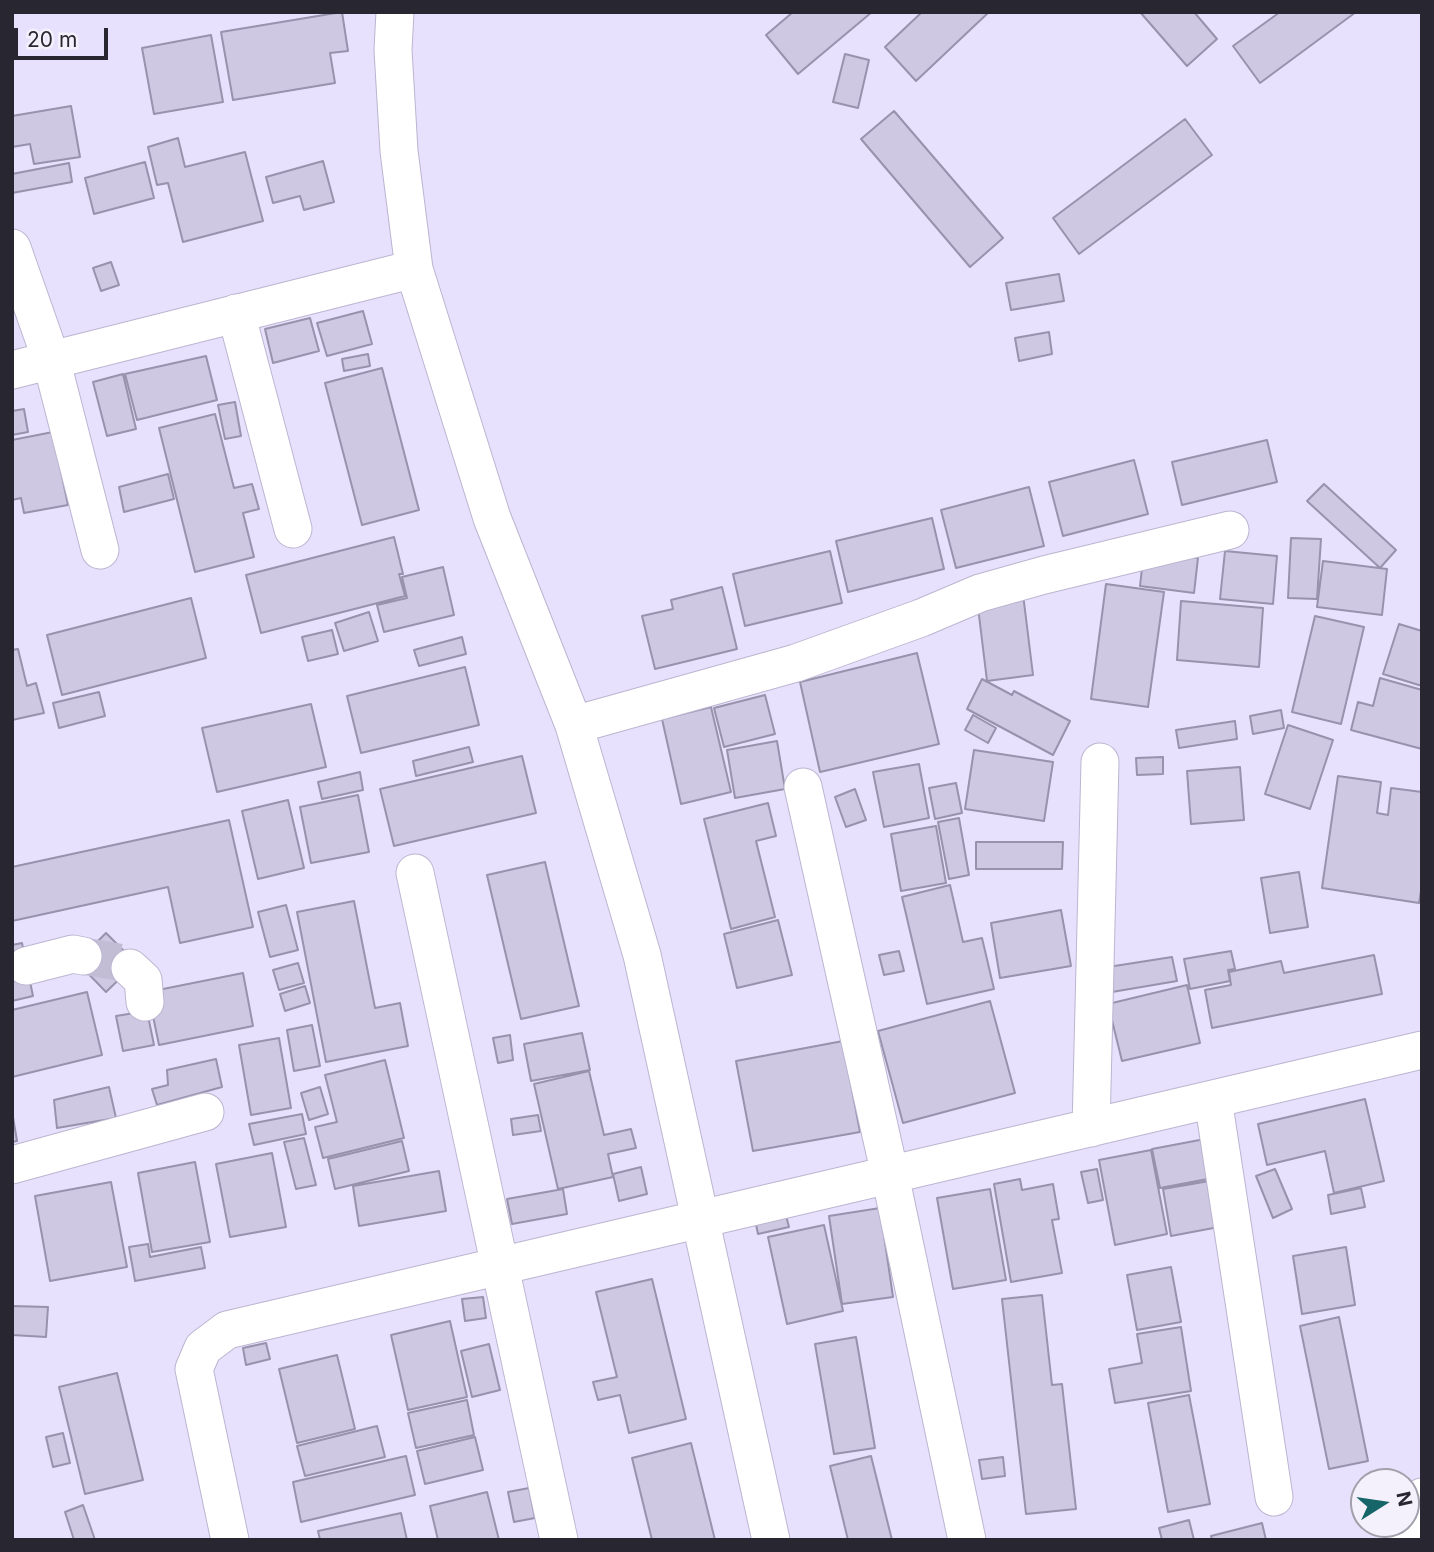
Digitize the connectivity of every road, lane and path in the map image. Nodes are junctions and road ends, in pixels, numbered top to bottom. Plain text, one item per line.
1 (395, 12) edge
2 (12, 248) edge
3 (414, 269) junction
4 (236, 313) junction
5 (51, 359) junction
6 (12, 370) edge
7 (293, 529) dead end
8 (1230, 530) dead end
9 (100, 551) dead end
10 (574, 725) junction
11 (1100, 762) dead end
12 (803, 787) dead end
13 (415, 873) dead end
14 (83, 956) tunnel mouth
15 (26, 966) dead end
16 (130, 968) dead end
17 (145, 1002) dead end
18 (1422, 1050) edge
19 (1213, 1099) junction
20 (205, 1112) dead end
21 (1091, 1128) junction
22 (12, 1165) edge
23 (890, 1175) junction
24 (701, 1220) junction
25 (500, 1267) junction
26 (1274, 1497) dead end
27 (1422, 1497) edge
28 (230, 1540) edge
29 (559, 1540) edge
30 (771, 1540) edge
31 (967, 1540) edge
32 (1403, 1540) edge

1 - 3 street
2 - 5 street
3 - 4 street
3 - 10 street
4 - 5 street
4 - 7 street
5 - 6 street
5 - 9 street
8 - 10 street
10 - 24 street
11 - 21 street
12 - 23 street
13 - 25 street
14 - 15 street
16 - 17 street
18 - 19 street
19 - 21 street
19 - 26 street
20 - 22 street
21 - 23 street
23 - 24 street
23 - 31 street
24 - 25 street
24 - 30 street
25 - 28 street
25 - 29 street
27 - 32 street

